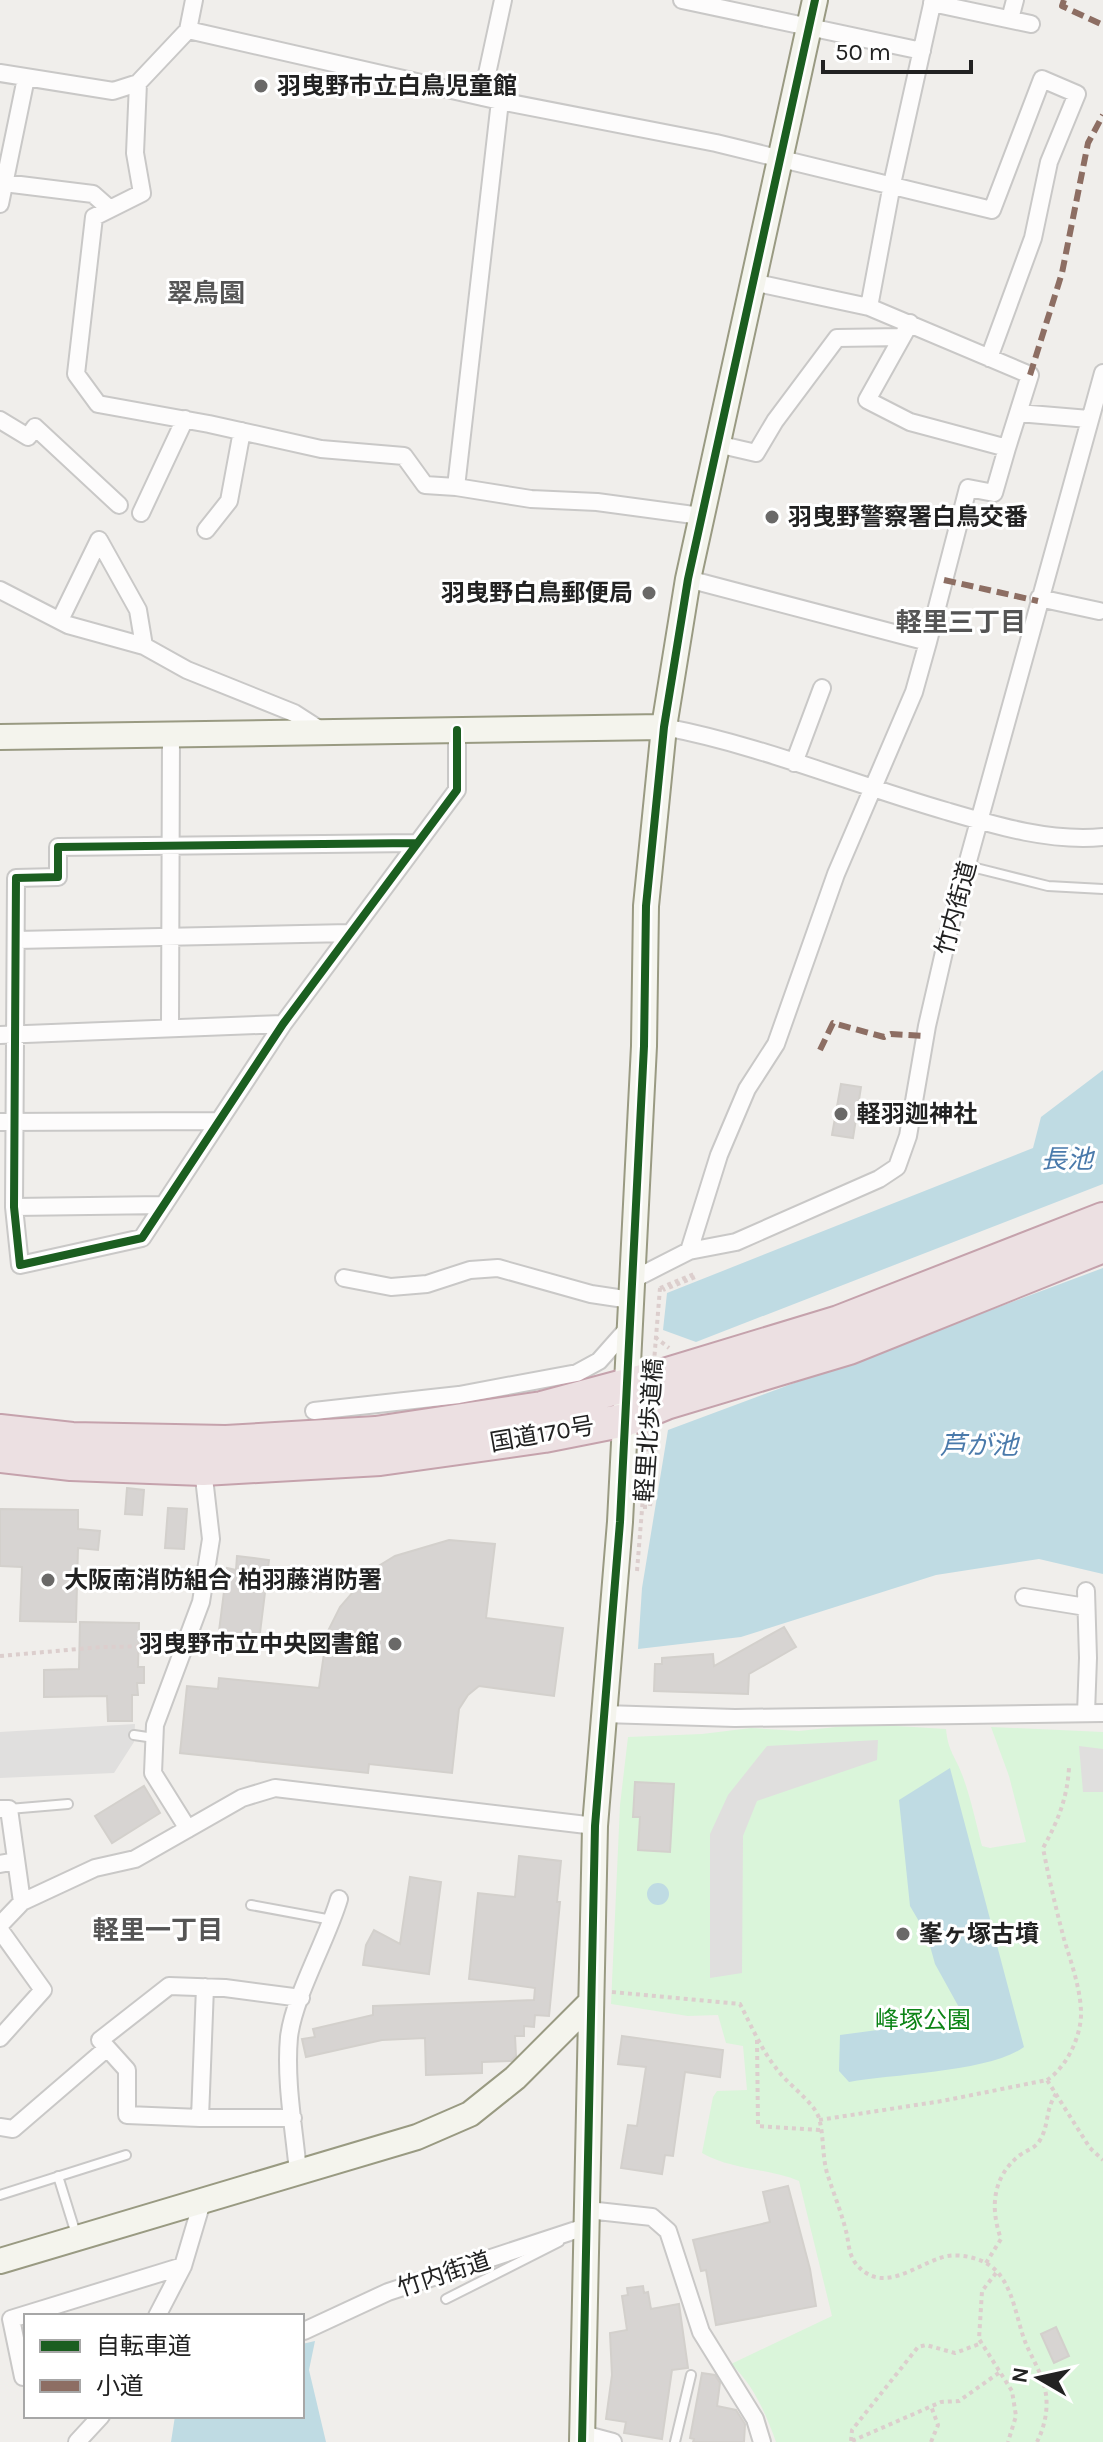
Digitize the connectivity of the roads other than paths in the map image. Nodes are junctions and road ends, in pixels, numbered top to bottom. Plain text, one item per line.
1 (194, 0) edge
2 (503, 0) edge
3 (682, 0) edge
4 (815, 0) edge
5 (1015, 0) edge
6 (933, 2) edge
7 (1010, 19) junction
8 (1031, 24) dead end
9 (810, 28) junction
10 (188, 30) junction
11 (922, 51) junction
12 (0, 73) edge
13 (26, 78) junction
14 (138, 83) junction
15 (482, 97) junction
16 (500, 101) junction
17 (780, 158) junction
18 (4, 183) junction
19 (892, 184) junction
20 (0, 204) edge
21 (110, 209) junction
22 (752, 282) junction
23 (869, 307) junction
24 (906, 330) junction
25 (989, 358) junction
26 (1103, 373) edge
27 (1018, 413) junction
28 (185, 419) junction
29 (1089, 419) junction
30 (0, 420) edge
31 (242, 431) junction
32 (717, 444) junction
33 (1007, 448) junction
34 (456, 487) junction
35 (119, 505) dead end
36 (141, 513) dead end
37 (701, 516) junction
38 (206, 530) dead end
39 (688, 579) junction
40 (0, 590) edge
41 (1039, 598) junction
42 (1099, 611) dead end
43 (60, 620) junction
44 (928, 642) junction
45 (144, 646) junction
46 (822, 688) dead end
47 (664, 727) junction
48 (457, 730) junction
49 (324, 732) junction
50 (171, 735) junction
51 (0, 737) edge
52 (794, 763) junction
53 (873, 790) junction
54 (978, 821) junction
55 (1103, 837) edge
56 (416, 843) junction
57 (169, 847) junction
58 (968, 866) junction
59 (1103, 889) edge
60 (350, 933) junction
61 (170, 936) junction
62 (16, 940) junction
63 (283, 1024) junction
64 (170, 1027) junction
65 (8, 1035) edge
66 (219, 1121) junction
67 (7, 1122) edge
68 (164, 1205) junction
69 (14, 1207) junction
70 (1103, 1219) edge
71 (1103, 1246) edge
72 (689, 1251) junction
73 (344, 1278) dead end
74 (632, 1290) junction
75 (630, 1326) junction
76 (627, 1385) junction
77 (314, 1411) dead end
78 (625, 1420) junction
79 (0, 1431) edge
80 (0, 1456) edge
81 (203, 1469) junction
82 (1024, 1597) dead end
83 (1086, 1713) junction
84 (1103, 1713) edge
85 (603, 1714) junction
86 (134, 1735) dead end
87 (155, 1738) junction
88 (68, 1804) dead end
89 (5, 1809) edge
90 (595, 1826) junction
91 (188, 1829) junction
92 (8, 1862) edge
93 (339, 1899) dead end
94 (22, 1902) junction
95 (251, 1905) dead end
96 (333, 1920) junction
97 (0, 1927) edge
98 (205, 1987) junction
99 (599, 1997) junction
100 (301, 1998) junction
101 (0, 2038) edge
102 (106, 2049) junction
103 (200, 2118) junction
104 (293, 2118) junction
105 (0, 2127) edge
106 (126, 2155) dead end
107 (298, 2172) junction
108 (58, 2176) junction
109 (0, 2195) edge
110 (202, 2202) junction
111 (588, 2218) junction
112 (78, 2238) junction
113 (0, 2261) edge
114 (183, 2266) junction
115 (446, 2299) dead end
116 (29, 2314) edge
117 (158, 2314) edge
118 (6, 2321) edge
119 (304, 2331) edge
120 (691, 2375) dead end
121 (24, 2377) edge
122 (99, 2418) edge
123 (582, 2438) edge
124 (77, 2442) edge
125 (613, 2442) edge
126 (675, 2442) edge
127 (762, 2442) edge

1 - 10 street
2 - 15 street
3 - 9 street
4 - 9 street
5 - 7 street
6 - 7 street
6 - 11 street
7 - 8 street
9 - 11 street
9 - 17 street
10 - 14 street
10 - 15 street
11 - 19 street
12 - 13 street
13 - 14 street
13 - 18 street
14 - 21 street
15 - 16 street
16 - 17 street
16 - 34 street
17 - 19 street
17 - 22 street
18 - 20 street
18 - 21 street
19 - 23 street
19 - 25 street
21 - 28 street
22 - 23 street
22 - 32 street
23 - 24 street
24 - 25 street
24 - 32 street
24 - 33 street
25 - 27 street
26 - 29 street, 竹内街道
27 - 29 street
27 - 33 street
28 - 31 street
28 - 36 street
29 - 41 street, 竹内街道
30 - 35 street
31 - 34 street
31 - 38 street
32 - 37 street
33 - 44 street
34 - 37 street
37 - 39 street
39 - 44 street
39 - 47 street
40 - 43 street
41 - 42 street
41 - 54 street, 竹内街道
43 - 45 street
43 - 45 street
44 - 53 street
45 - 49 street
46 - 52 street
47 - 48 street
47 - 52 street
47 - 74 street
48 - 49 street
48 - 56 street
49 - 50 street
50 - 51 street
50 - 57 street
52 - 53 street
53 - 54 street
53 - 72 street
54 - 55 street
54 - 58 street, 竹内街道
56 - 57 street
56 - 60 street
57 - 61 street
57 - 62 street
58 - 59 lane
58 - 72 street, 竹内街道
60 - 61 street
60 - 63 street
61 - 62 street
61 - 64 street
62 - 65 street
63 - 64 street
63 - 66 street
64 - 65 street
65 - 67 street
66 - 67 street
66 - 68 street
67 - 69 street
68 - 69 street
68 - 69 street
70 - 76 highway, 国道170号
71 - 78 highway, 国道170号
72 - 74 street, 竹内街道
73 - 74 street
74 - 75 street
75 - 76 street
75 - 77 street
76 - 78 street
76 - 79 highway, 国道170号
78 - 81 highway, 国道170号
78 - 85 street
80 - 81 highway, 国道170号
81 - 87 street
82 - 83 street
83 - 84 street
83 - 85 street
85 - 90 street
86 - 87 lane
87 - 91 street
88 - 89 lane
89 - 92 street
90 - 91 street
90 - 99 street
91 - 94 street
92 - 94 street
93 - 96 street
94 - 97 street
95 - 96 lane
96 - 100 street
97 - 101 street
98 - 100 street
98 - 102 street
98 - 103 street
99 - 107 street
99 - 111 street
100 - 104 street
102 - 103 street
102 - 105 street
103 - 104 street
104 - 107 street
106 - 108 lane
107 - 110 street
108 - 109 lane
108 - 112 lane
110 - 112 street
110 - 114 street
111 - 115 lane
111 - 119 street, 竹内街道
111 - 123 street
111 - 127 street
112 - 113 street
114 - 116 street
114 - 117 street
118 - 121 street
120 - 126 lane
122 - 124 street
123 - 125 street

